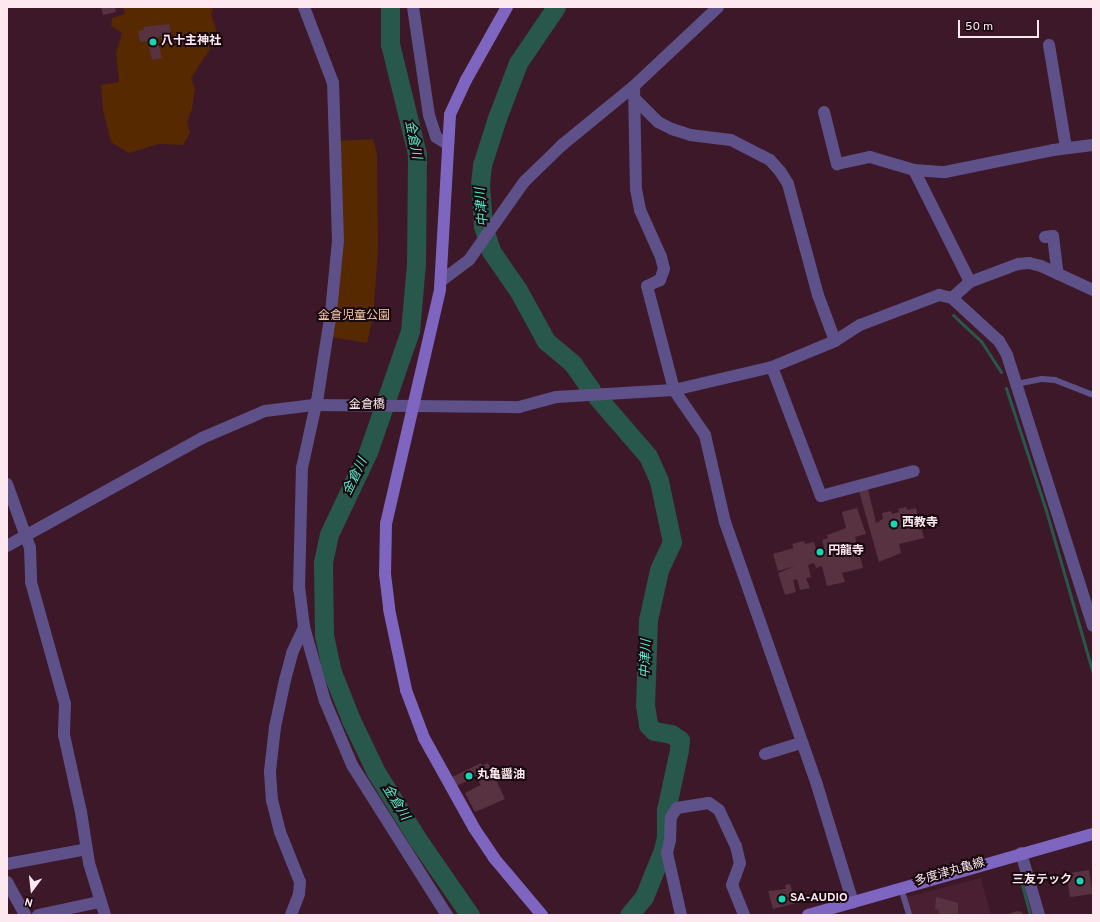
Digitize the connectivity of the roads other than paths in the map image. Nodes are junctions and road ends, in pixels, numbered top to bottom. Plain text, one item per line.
1 (304, 7) edge
2 (413, 7) edge
3 (507, 7) edge
4 (718, 7) edge
5 (1049, 44) dead end
6 (634, 86) junction
7 (635, 99) junction
8 (824, 112) dead end
9 (447, 144) junction
10 (1093, 145) edge
11 (1066, 148) junction
12 (914, 170) junction
13 (1045, 236) dead end
14 (1058, 274) junction
15 (441, 281) junction
16 (970, 282) junction
17 (1093, 290) edge
18 (952, 298) junction
19 (835, 341) junction
20 (772, 367) junction
21 (1016, 384) junction
22 (674, 390) junction
23 (1093, 395) edge
24 (314, 405) junction
25 (407, 405) junction
26 (914, 471) dead end
27 (7, 484) edge
28 (26, 536) junction
29 (7, 546) edge
30 (1093, 626) edge
31 (304, 627) junction
32 (802, 743) junction
33 (765, 754) dead end
34 (1093, 834) edge
35 (87, 849) junction
36 (1021, 853) junction
37 (7, 864) edge
38 (7, 882) edge
39 (901, 888) junction
40 (100, 902) junction
41 (853, 903) junction
42 (841, 911) edge
43 (25, 915) edge
44 (38, 915) edge
45 (105, 915) edge
46 (291, 915) edge
47 (447, 915) edge
48 (542, 915) edge
49 (680, 915) edge
50 (744, 915) edge
51 (809, 915) edge
52 (909, 915) edge
53 (1039, 915) edge

1 - 24 street
2 - 9 street
3 - 9 street
4 - 6 street
5 - 11 street
6 - 7 street
6 - 15 street
7 - 19 street
7 - 22 street
8 - 12 street
9 - 15 street
10 - 11 street
11 - 12 street
12 - 16 street
13 - 14 street
14 - 16 street
14 - 17 street
15 - 25 street
16 - 18 street
18 - 19 street, 金倉橋
18 - 21 street
19 - 20 street, 金倉橋
20 - 22 street, 金倉橋
20 - 26 street
21 - 23 lane
21 - 30 street
22 - 25 street, 金倉橋
22 - 32 street
24 - 25 street, 金倉橋
24 - 28 street, 金倉橋
24 - 31 street
25 - 48 street
27 - 28 street
28 - 29 street, 金倉橋
28 - 35 street
31 - 46 street
31 - 47 street
32 - 33 street
32 - 41 street
34 - 36 street, 多度津丸亀線
35 - 37 street
35 - 40 street
36 - 39 street, 多度津丸亀線
36 - 53 street
38 - 43 street
39 - 41 street, 多度津丸亀線
39 - 52 lane
40 - 44 street
40 - 45 street
41 - 42 street, 多度津丸亀線
42 - 51 street, 多度津丸亀線
49 - 50 street

